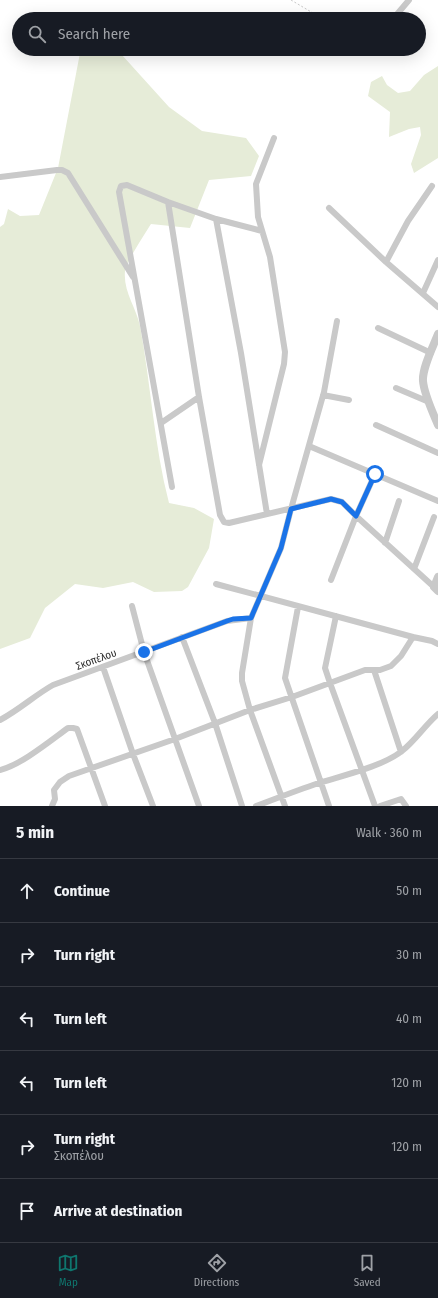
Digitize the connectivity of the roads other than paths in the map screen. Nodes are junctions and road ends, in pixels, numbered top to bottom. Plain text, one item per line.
1 (409, 0) edge
2 (399, 12) edge
3 (274, 138) dead end
4 (0, 176) edge
5 (432, 186) dead end
6 (168, 202) junction
7 (329, 208) dead end
8 (216, 219) junction
9 (262, 231) junction
10 (438, 260) edge
11 (386, 262) junction
12 (136, 280) junction
13 (423, 293) junction
14 (438, 307) edge
15 (337, 322) dead end
16 (378, 328) dead end
17 (438, 334) edge
18 (431, 353) junction
19 (396, 388) dead end
20 (323, 395) junction
21 (199, 397) junction
22 (349, 400) dead end
23 (429, 402) junction
24 (160, 423) junction
25 (376, 425) dead end
26 (438, 425) edge
27 (309, 446) junction
28 (438, 453) edge
29 (259, 465) junction
30 (375, 474) junction
31 (172, 487) dead end
32 (399, 501) dead end
33 (438, 501) edge
34 (291, 509) junction
35 (267, 514) junction
36 (356, 516) junction
37 (434, 517) dead end
38 (385, 543) junction
39 (414, 569) junction
40 (438, 577) edge
41 (331, 580) dead end
42 (216, 584) dead end
43 (436, 589) edge
44 (261, 597) junction
45 (132, 606) dead end
46 (298, 606) junction
47 (336, 616) junction
48 (251, 618) junction
49 (182, 637) junction
50 (413, 637) junction
51 (438, 644) edge
52 (144, 652) junction
53 (103, 667) junction
54 (374, 670) junction
55 (330, 683) junction
56 (292, 697) junction
57 (250, 710) junction
58 (438, 714) edge
59 (0, 720) edge
60 (214, 723) junction
61 (175, 739) junction
62 (401, 752) junction
63 (133, 754) junction
64 (91, 768) junction
65 (0, 770) edge
66 (361, 770) junction
67 (320, 783) junction
68 (282, 796) junction
69 (54, 799) junction
70 (52, 806) edge
71 (57, 806) edge
72 (105, 806) edge
73 (152, 806) edge
74 (199, 806) edge
75 (242, 806) edge
76 (256, 806) edge
77 (285, 806) edge
78 (329, 806) edge
79 (375, 806) edge
80 (380, 806) edge
81 (406, 806) edge

1 - 2 street
3 - 9 street
4 - 12 street
5 - 11 street
6 - 8 street
6 - 12 street
6 - 21 street
7 - 11 street
8 - 9 street
8 - 29 street
9 - 29 street
10 - 13 street
11 - 13 street
12 - 24 street
13 - 14 street
15 - 20 street
16 - 18 street
17 - 18 street
18 - 23 street
19 - 23 street
20 - 22 street
20 - 27 street
21 - 24 street
21 - 35 street
23 - 26 street
24 - 31 street
25 - 28 street
27 - 30 street
27 - 34 street
29 - 35 street
30 - 33 street
30 - 36 street
32 - 38 street
34 - 35 street
34 - 36 street
34 - 44 street
36 - 38 street
36 - 41 street
37 - 39 street
38 - 39 street
39 - 43 street
40 - 43 street
42 - 44 street
44 - 46 street
44 - 48 street
45 - 52 street
46 - 47 street
46 - 56 street
47 - 50 street
47 - 55 street
48 - 49 street, Σκοπέλου
48 - 57 street
49 - 52 street, Σκοπέλου
49 - 60 street
50 - 51 street
50 - 54 street
52 - 53 street, Σκοπέλου
52 - 61 street
53 - 59 street, Σκοπέλου
53 - 63 street
54 - 55 street
54 - 62 street
55 - 56 street
55 - 66 street
56 - 57 street
56 - 67 street
57 - 60 street
57 - 68 street
58 - 62 street
60 - 61 street
60 - 75 street
61 - 63 street
61 - 74 street
62 - 66 street
63 - 64 street
63 - 73 street
64 - 65 street
64 - 69 street
64 - 72 street
66 - 67 street
66 - 79 street
67 - 68 street
67 - 78 street
68 - 76 street
68 - 77 street
69 - 70 street
69 - 71 street
80 - 81 street

